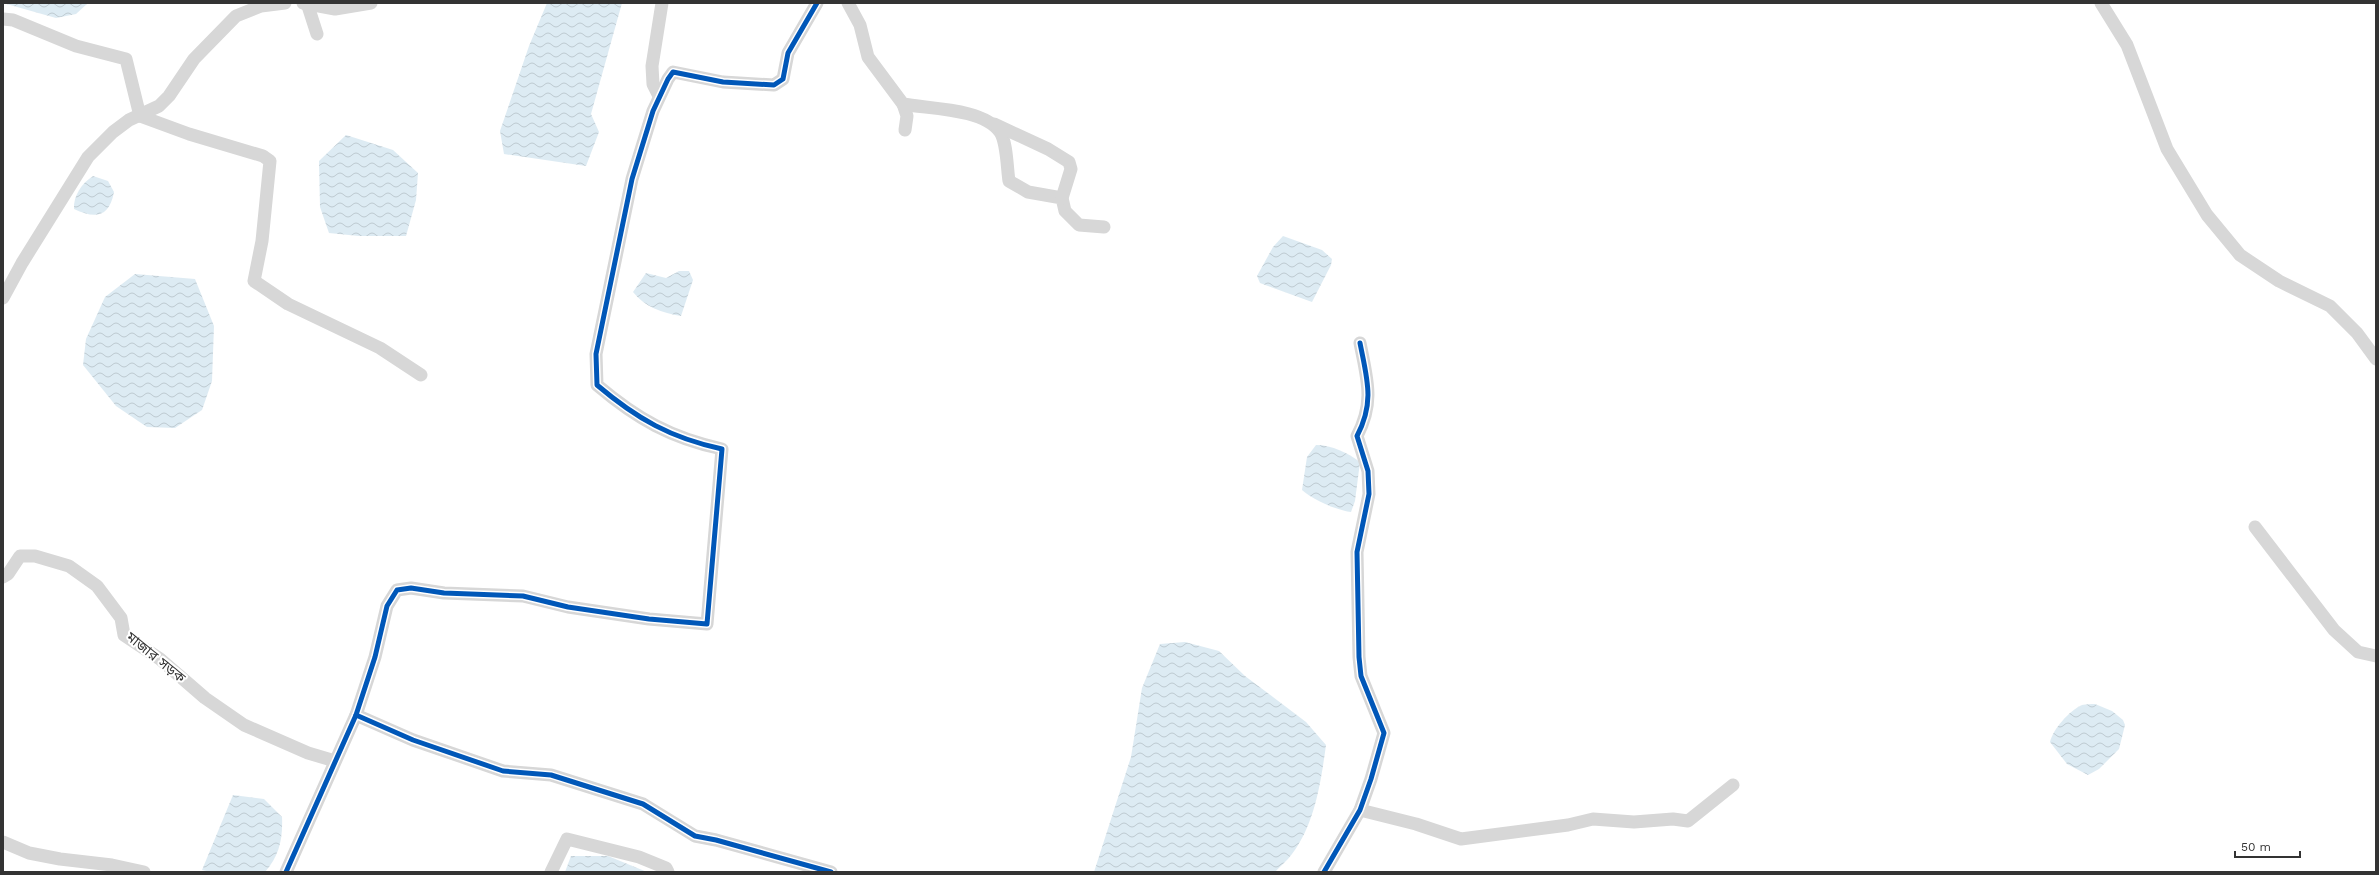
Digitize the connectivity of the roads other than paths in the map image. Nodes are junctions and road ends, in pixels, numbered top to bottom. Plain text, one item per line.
1 (285, 3) edge
2 (305, 3) edge
3 (371, 3) edge
4 (662, 3) edge
5 (817, 3) edge
6 (848, 3) edge
7 (2101, 3) edge
8 (3, 19) edge
9 (317, 34) dead end
10 (659, 96) junction
11 (903, 104) junction
12 (140, 116) junction
13 (987, 121) junction
14 (905, 130) dead end
15 (1062, 198) junction
16 (1104, 227) dead end
17 (3, 298) edge
18 (1360, 343) dead end
19 (2376, 358) edge
20 (421, 376) dead end
21 (2255, 527) dead end
22 (3, 577) edge
23 (2376, 656) edge
24 (356, 716) junction
25 (335, 761) junction
26 (1733, 785) dead end
27 (1360, 810) junction
28 (3, 842) edge
29 (144, 872) edge
30 (286, 872) edge
31 (551, 872) edge
32 (668, 872) edge
33 (831, 872) edge
34 (1324, 872) edge

1 - 12 street
2 - 3 street
2 - 9 street
4 - 10 street
5 - 10 street
6 - 11 street
7 - 19 street
8 - 12 street
10 - 24 street
11 - 13 street
11 - 14 street
12 - 17 street
12 - 20 street
13 - 15 street
13 - 15 street
15 - 16 street
18 - 27 street
21 - 23 street
22 - 25 street, মাজার সড়ক
24 - 25 street
24 - 33 street
25 - 30 street
26 - 27 street
27 - 34 street
28 - 29 street
31 - 32 street

